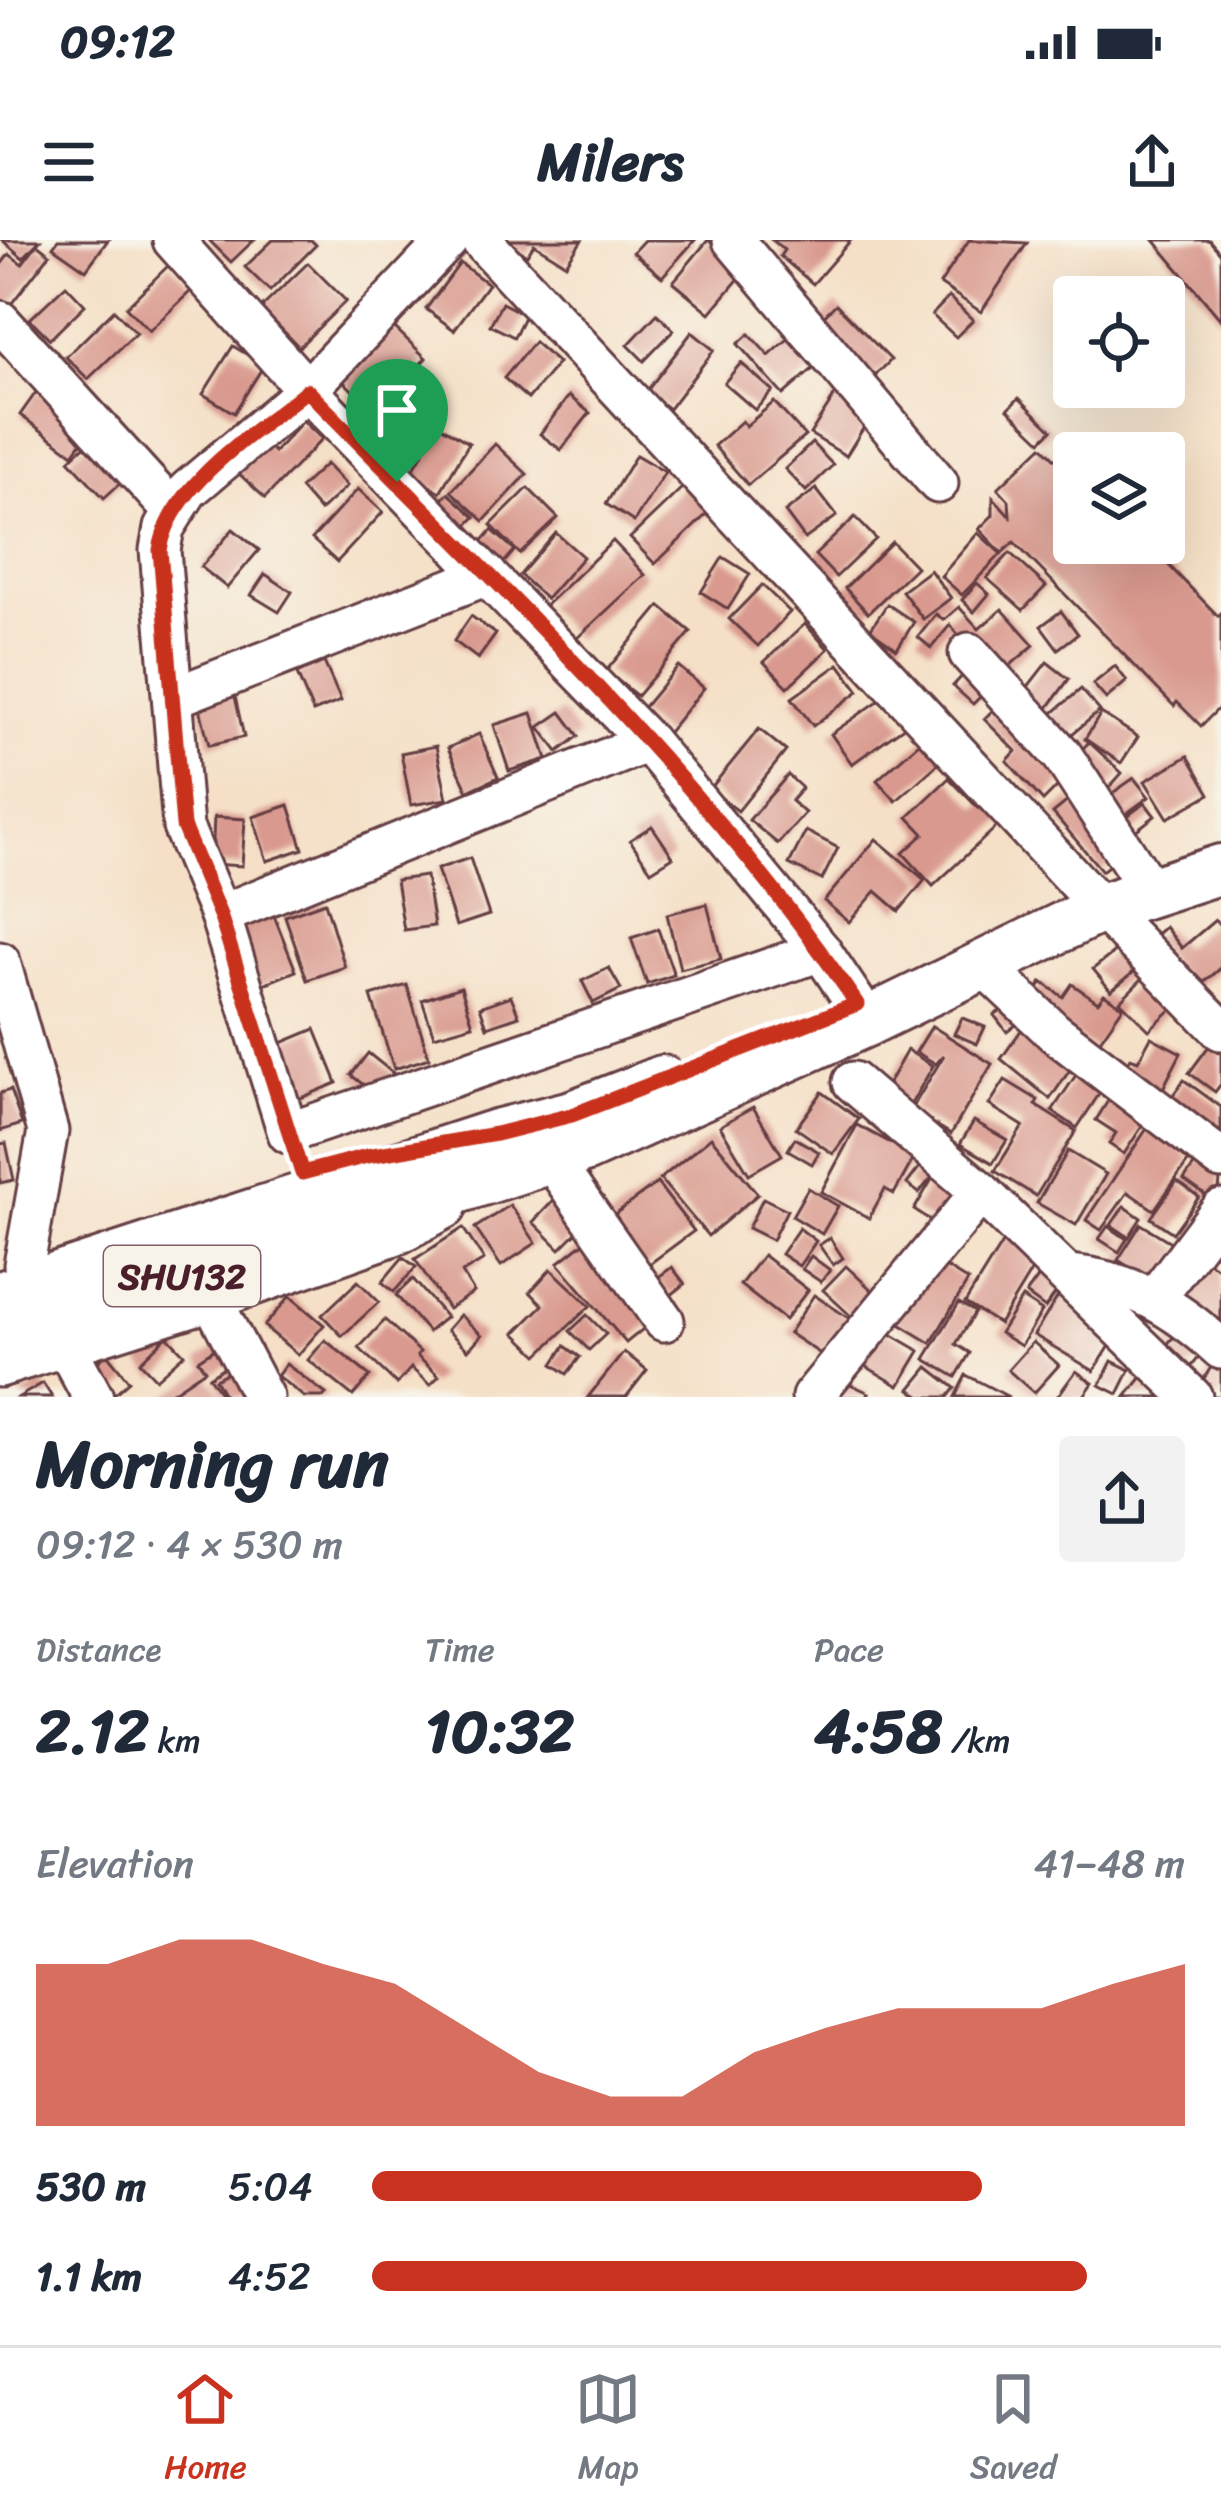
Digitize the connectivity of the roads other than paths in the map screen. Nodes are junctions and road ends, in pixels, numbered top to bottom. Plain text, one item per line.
1 (173, 240) edge
2 (448, 240) edge
3 (481, 240) edge
4 (733, 240) edge
5 (0, 321) edge
6 (307, 390) junction
7 (938, 484) dead end
8 (172, 510) junction
9 (487, 575) junction
10 (969, 653) dead end
11 (175, 697) junction
12 (648, 742) junction
13 (1221, 847) edge
14 (1221, 869) edge
15 (1142, 878) junction
16 (1096, 903) junction
17 (220, 915) junction
18 (821, 951) junction
19 (0, 962) edge
20 (983, 965) junction
21 (863, 1012) junction
22 (1221, 1030) edge
23 (853, 1082) dead end
24 (288, 1133) junction
25 (522, 1154) junction
26 (1221, 1159) edge
27 (302, 1173) junction
28 (981, 1192) junction
29 (362, 1201) junction
30 (1221, 1210) edge
31 (1067, 1275) junction
32 (8, 1278) edge
33 (1155, 1298) junction
34 (212, 1300) junction
35 (664, 1321) dead end
36 (0, 1337) edge
37 (65, 1345) junction
38 (1217, 1345) edge
39 (0, 1367) edge
40 (1184, 1394) edge
41 (93, 1397) edge
42 (263, 1397) edge
43 (812, 1397) edge

1 - 6 street
2 - 6 street
3 - 16 street
4 - 7 street
5 - 8 street
6 - 8 street
6 - 9 street
8 - 11 street
9 - 11 street
9 - 12 street
10 - 15 street
11 - 17 street
12 - 17 street
12 - 18 street
13 - 15 main road, SHU132
14 - 16 main road, SHU132
15 - 16 main road, SHU132
16 - 20 main road, SHU132
16 - 21 main road, SHU132
16 - 22 street
17 - 24 street
18 - 21 street
18 - 24 street
19 - 32 street
20 - 21 main road, SHU132
20 - 26 street
21 - 25 main road, SHU132
23 - 28 street
24 - 27 street
25 - 27 street
25 - 29 main road, SHU132
25 - 34 street
25 - 35 street
27 - 32 street
28 - 31 street
28 - 43 street
29 - 32 main road, SHU132
29 - 36 main road, SHU132
30 - 33 street
31 - 33 street
31 - 40 street
33 - 38 street
34 - 37 street
34 - 42 street
37 - 39 street
37 - 41 street
38 - 40 street

